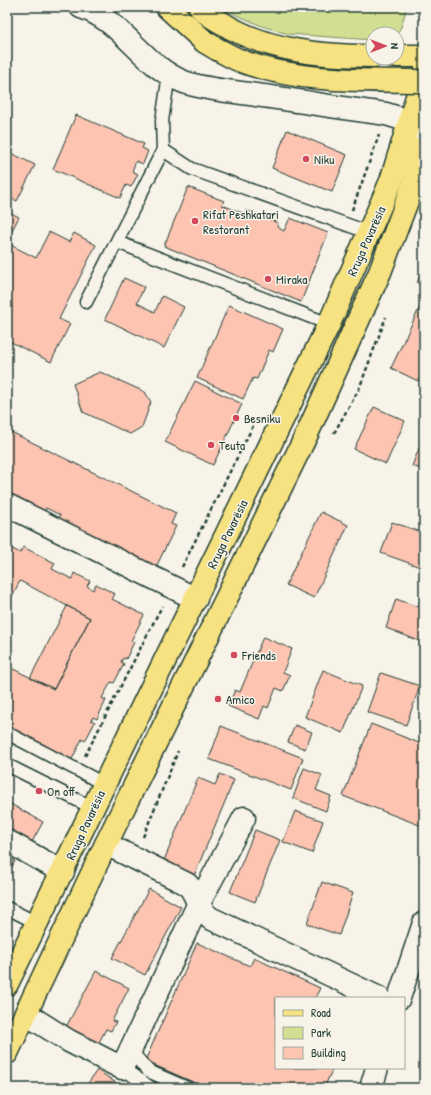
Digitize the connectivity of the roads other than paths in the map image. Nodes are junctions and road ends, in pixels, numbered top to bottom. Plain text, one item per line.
1 (167, 7) edge
2 (200, 7) edge
3 (86, 8) edge
4 (365, 56) edge
5 (405, 56) edge
6 (424, 56) edge
7 (169, 74) junction
8 (424, 74) edge
9 (424, 81) edge
10 (417, 128) edge
11 (424, 147) edge
12 (163, 150) junction
13 (370, 233) junction
14 (117, 242) junction
15 (86, 302) dead end
16 (329, 324) junction
17 (7, 505) edge
18 (196, 599) junction
19 (7, 733) edge
20 (7, 765) edge
21 (104, 784) junction
22 (93, 808) junction
23 (244, 818) dead end
24 (7, 841) edge
25 (106, 844) junction
26 (63, 872) junction
27 (198, 905) junction
28 (7, 908) edge
29 (424, 923) edge
30 (37, 924) junction
31 (7, 984) edge
32 (377, 997) edge
33 (399, 997) edge
34 (26, 1014) junction
35 (7, 1053) edge
36 (127, 1059) junction
37 (377, 1069) edge
38 (151, 1088) edge
39 (187, 1088) edge
40 (371, 1088) edge

1 - 9 main road, bridge
2 - 4 main road
3 - 7 street
5 - 6 main road
7 - 10 street
7 - 12 lane
8 - 10 main road, Rruga Pavarësia
10 - 13 main road, Rruga Pavarësia
11 - 25 main road, Rruga Pavarësia
12 - 13 lane
12 - 14 lane
13 - 16 main road, Rruga Pavarësia
14 - 15 lane
14 - 16 lane
16 - 18 main road, Rruga Pavarësia
17 - 18 street
18 - 21 main road, Rruga Pavarësia
19 - 21 lane
20 - 22 lane
21 - 22 main road, Rruga Pavarësia
22 - 26 main road, Rruga Pavarësia
23 - 27 street
24 - 26 street
25 - 27 street
25 - 34 main road, Rruga Pavarësia
26 - 30 main road, Rruga Pavarësia
27 - 32 street
27 - 36 street
28 - 30 lane
29 - 33 street
30 - 31 main road, Rruga Pavarësia
34 - 35 main road, Rruga Pavarësia
34 - 36 street
36 - 38 lane
36 - 39 lane
37 - 40 street

